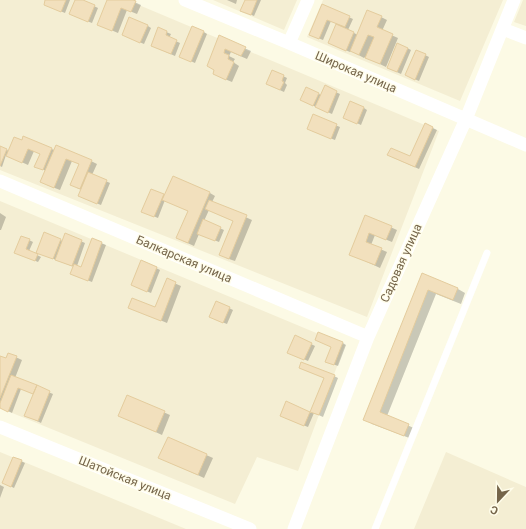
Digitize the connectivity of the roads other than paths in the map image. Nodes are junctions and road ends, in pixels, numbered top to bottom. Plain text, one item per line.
1 (185, 0) edge
2 (308, 0) edge
3 (514, 0) edge
4 (503, 28) junction
5 (526, 38) edge
6 (289, 43) junction
7 (466, 119) junction
8 (526, 145) edge
9 (0, 181) edge
10 (487, 253) dead end
11 (368, 338) junction
12 (0, 427) edge
13 (250, 529) edge
14 (294, 529) edge
15 (375, 529) edge

1 - 6 street, Широкая улица
2 - 6 street
3 - 4 street, Садовая улица
4 - 5 street
4 - 7 street, Садовая улица
6 - 7 street, Широкая улица
7 - 8 street, Широкая улица
7 - 11 street, Садовая улица
9 - 11 street, Балкарская улица
10 - 15 lane
11 - 14 street, Садовая улица
12 - 13 street, Шатойская улица

